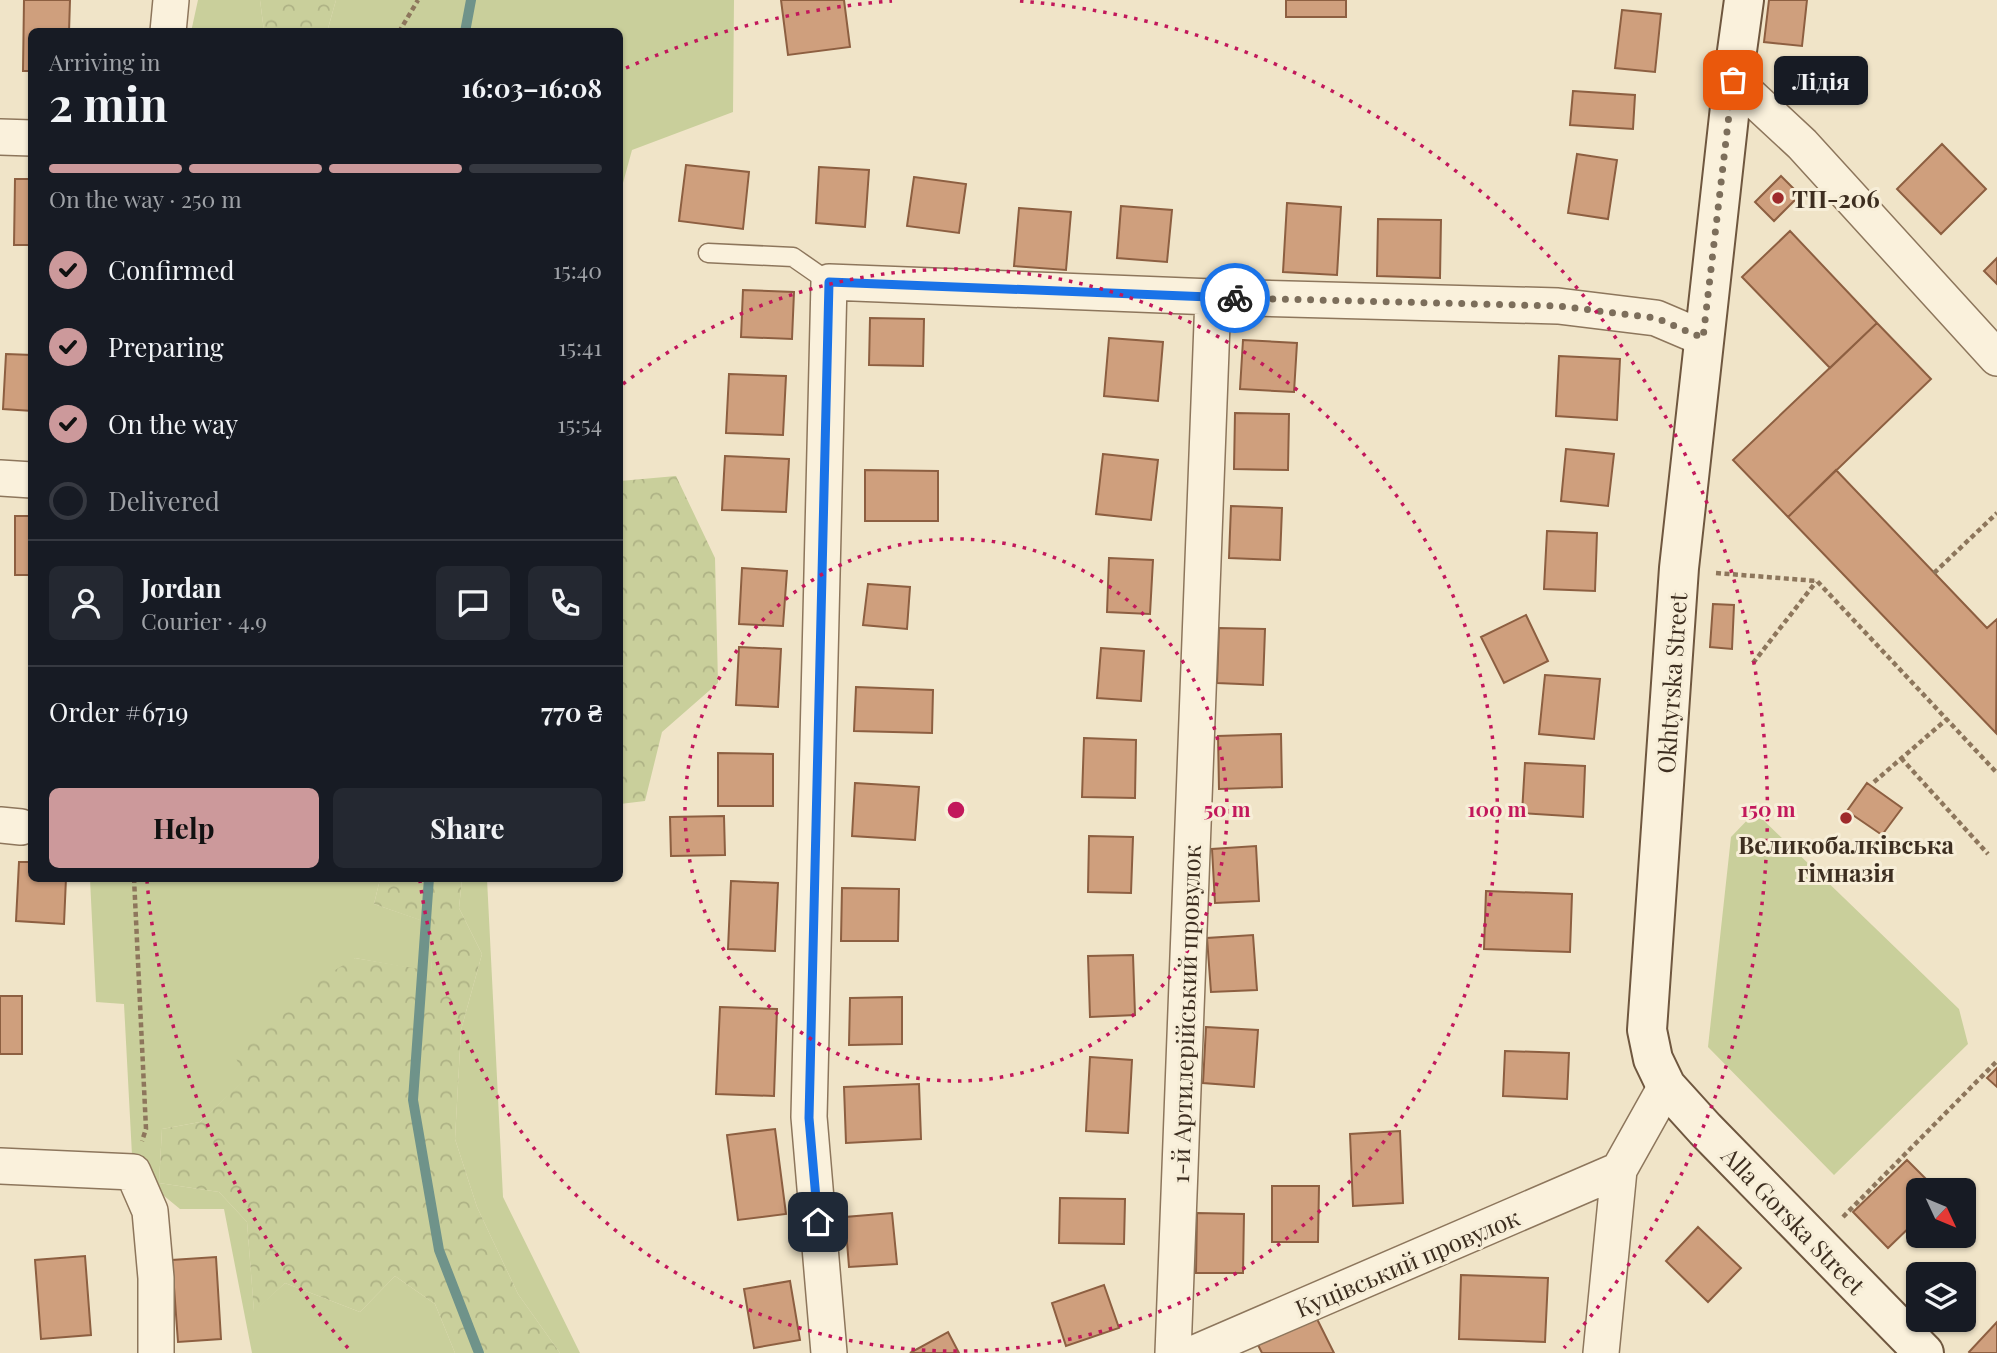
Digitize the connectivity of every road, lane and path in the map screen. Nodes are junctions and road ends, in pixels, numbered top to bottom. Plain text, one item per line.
1 (171, 0) edge
2 (418, 0) edge
3 (1744, 0) edge
4 (168, 28) edge
5 (401, 28) edge
6 (1733, 80) junction
7 (0, 137) edge
8 (28, 138) edge
9 (708, 253) dead end
10 (829, 282) junction
11 (1213, 297) junction
12 (1703, 338) junction
13 (1997, 358) edge
14 (0, 478) edge
15 (28, 480) edge
16 (1997, 513) edge
17 (1716, 573) dead end
18 (1934, 573) dead end
19 (1817, 581) junction
20 (1753, 663) dead end
21 (1947, 719) junction
22 (1901, 758) junction
23 (1997, 773) edge
24 (1874, 782) dead end
25 (1988, 854) dead end
26 (134, 882) edge
27 (1997, 1061) edge
28 (1666, 1086) junction
29 (0, 1166) edge
30 (1619, 1170) junction
31 (133, 1172) junction
32 (1839, 1221) dead end
33 (156, 1353) edge
34 (829, 1353) edge
35 (1172, 1353) edge
36 (1195, 1353) edge
37 (1601, 1353) edge
38 (1924, 1353) edge

1 - 4 street
2 - 5 path
3 - 6 street, Okhtyrska Street
6 - 12 street, Okhtyrska Street
6 - 13 street
7 - 8 street
9 - 10 lane
10 - 11 street
10 - 34 street
11 - 12 street
11 - 35 street, 1-й Артилерійський провулок
12 - 28 street, Okhtyrska Street
14 - 15 street
16 - 18 path
17 - 19 path
19 - 20 path
19 - 21 path
21 - 22 path
21 - 23 path
22 - 24 path
22 - 25 path
26 - 31 path
27 - 32 path
28 - 30 street
28 - 38 street, Alla Gorska Street
29 - 31 street
30 - 36 street, Куцівський провулок
30 - 37 street
31 - 33 street

